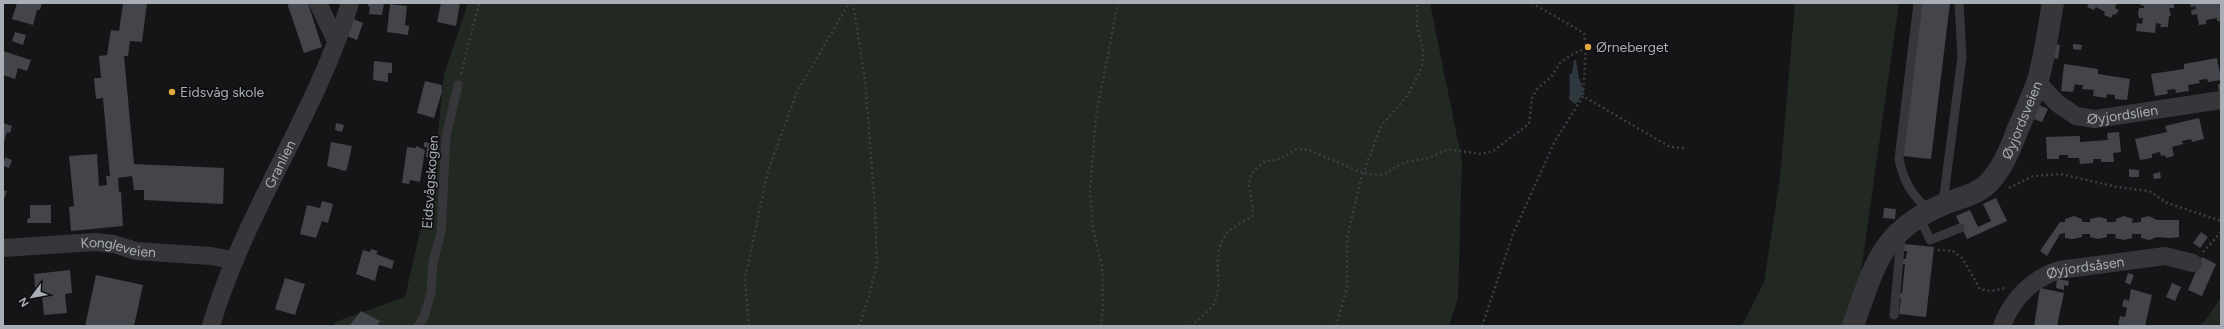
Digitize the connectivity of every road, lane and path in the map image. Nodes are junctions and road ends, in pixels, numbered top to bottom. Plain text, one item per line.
1 (318, 3) edge
2 (350, 3) edge
3 (479, 3) edge
4 (849, 3) edge
5 (853, 3) edge
6 (1118, 3) edge
7 (1417, 3) edge
8 (1532, 3) edge
9 (1918, 3) edge
10 (1959, 3) edge
11 (2053, 3) edge
12 (336, 41) junction
13 (1586, 48) junction
14 (2037, 82) junction
15 (458, 85) joint
16 (1583, 96) junction
17 (2221, 100) edge
18 (1687, 148) dead end
19 (1363, 173) junction
20 (1992, 180) junction
21 (1931, 210) junction
22 (2221, 221) edge
23 (1901, 228) junction
24 (1960, 228) dead end
25 (2221, 232) edge
26 (1930, 240) junction
27 (3, 248) edge
28 (233, 260) junction
29 (2193, 262) joint
30 (2011, 286) dead end
31 (1894, 315) dead end
32 (211, 326) edge
33 (418, 326) edge
34 (749, 326) edge
35 (858, 326) edge
36 (1101, 326) edge
37 (1191, 326) edge
38 (1336, 326) edge
39 (1482, 326) edge
40 (1853, 326) edge
41 (2002, 326) edge

1 - 12 street
2 - 12 street, Granlien
3 - 15 path
4 - 34 path
5 - 35 path
6 - 36 path
7 - 19 path
8 - 13 path
9 - 21 lane
10 - 21 lane
11 - 14 street, Øyjordsveien
12 - 28 street, Granlien
13 - 16 path
13 - 19 path
14 - 17 street, Øyjordslien
14 - 20 street, Øyjordsveien
15 - 33 lane, Eidsvågskogen
16 - 18 path
16 - 39 path
19 - 37 path
19 - 38 path
20 - 21 street, Øyjordsveien
20 - 22 path
21 - 23 street, Øyjordsveien
21 - 26 lane
23 - 31 lane
23 - 40 street, Øyjordsveien
24 - 26 lane
25 - 29 path
26 - 30 path
27 - 28 street, Kongleveien
28 - 32 street, Granlien
29 - 41 street, Øyjordsåsen

